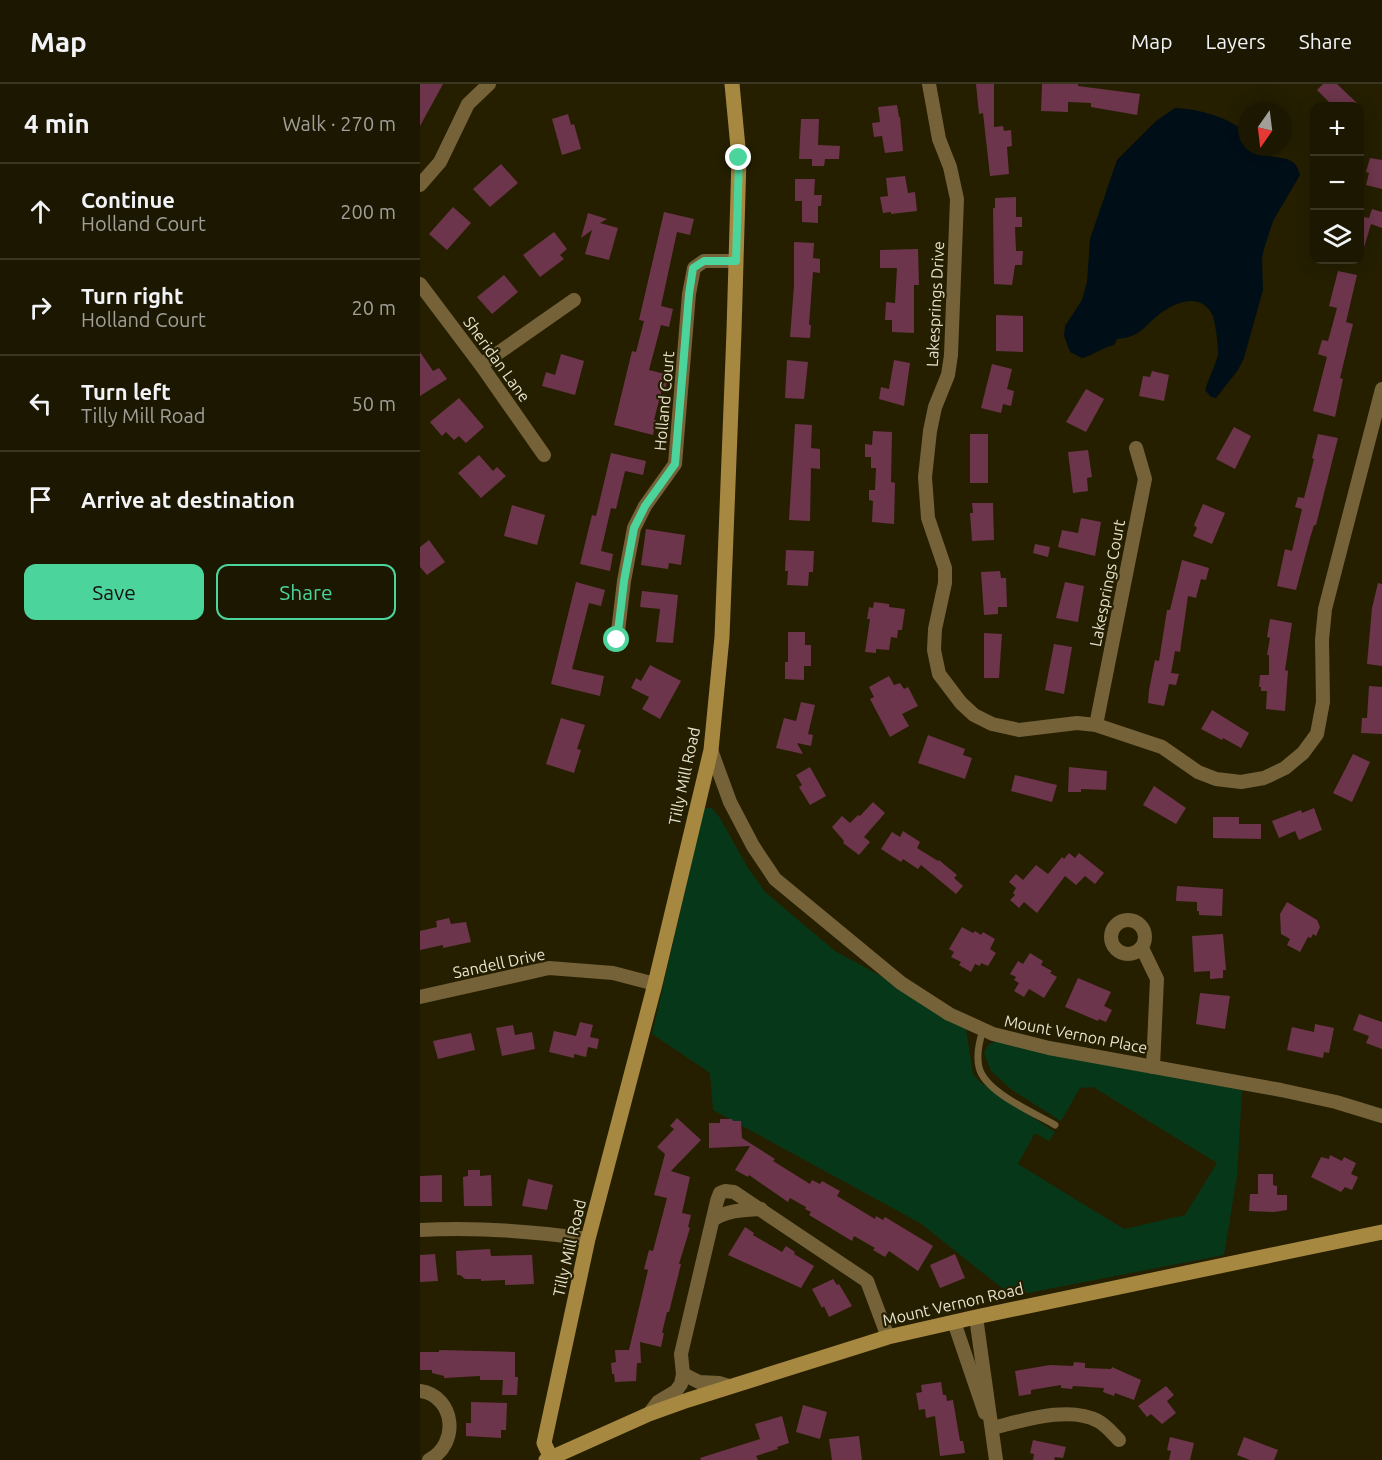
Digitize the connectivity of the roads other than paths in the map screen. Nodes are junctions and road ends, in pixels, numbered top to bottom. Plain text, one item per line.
1 (489, 84) edge
2 (732, 84) edge
3 (928, 84) edge
4 (420, 185) edge
5 (736, 261) junction
6 (420, 284) edge
7 (574, 300) dead end
8 (481, 365) junction
9 (1382, 389) edge
10 (1136, 448) dead end
11 (544, 455) dead end
12 (617, 640) dead end
13 (1096, 725) junction
14 (711, 750) junction
15 (1142, 948) dead end
16 (655, 984) junction
17 (420, 997) edge
18 (983, 1030) junction
19 (1153, 1066) junction
20 (1382, 1116) edge
21 (1055, 1125) dead end
22 (758, 1207) junction
23 (714, 1219) junction
24 (420, 1230) edge
25 (1382, 1232) edge
26 (588, 1239) junction
27 (976, 1317) junction
28 (954, 1322) junction
29 (888, 1337) junction
30 (683, 1374) junction
31 (729, 1386) junction
32 (420, 1391) edge
33 (650, 1414) junction
34 (992, 1428) junction
35 (1119, 1440) dead end
36 (550, 1459) edge
37 (429, 1460) edge
38 (996, 1460) edge

1 - 4 street
2 - 5 street, Tilly Mill Road
3 - 13 street, Lakesprings Drive
5 - 12 street, Holland Court
5 - 14 street, Tilly Mill Road
6 - 8 street, Sheridan Lane
7 - 8 street
8 - 11 street, Sheridan Lane
9 - 13 street, Lakesprings Drive
10 - 13 street, Lakesprings Court
14 - 16 street, Tilly Mill Road
14 - 18 street, Mount Vernon Place
15 - 19 street
16 - 17 street, Sandell Drive
16 - 26 street, Tilly Mill Road
18 - 19 street, Mount Vernon Place
18 - 21 lane
19 - 20 street, Mount Vernon Place
22 - 23 street
22 - 23 street
22 - 29 street
23 - 30 street
24 - 26 street
25 - 27 street, Mount Vernon Road
26 - 36 street, Tilly Mill Road
27 - 28 street, Mount Vernon Road
27 - 34 street
28 - 29 street, Mount Vernon Road
28 - 34 street
29 - 31 street, Mount Vernon Road
30 - 31 street
30 - 33 street
31 - 33 street, Mount Vernon Road
32 - 37 street
33 - 36 street, Mount Vernon Road
34 - 35 street
34 - 38 street

